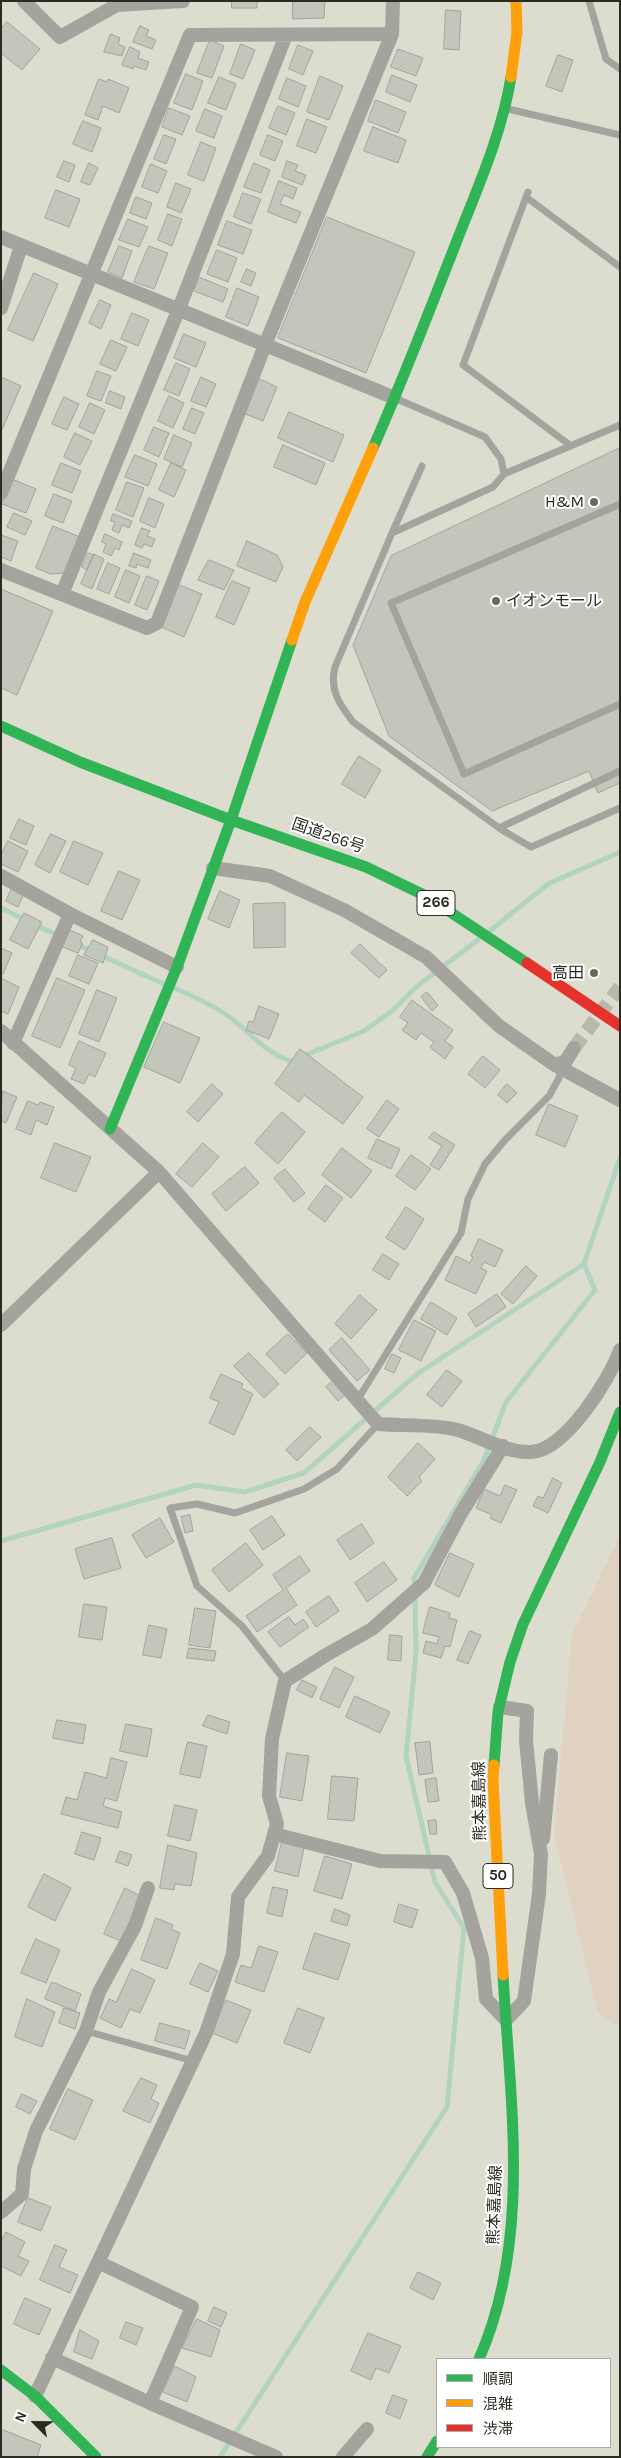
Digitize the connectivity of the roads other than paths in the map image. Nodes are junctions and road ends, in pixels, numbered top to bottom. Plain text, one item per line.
1 (24, 1) edge
2 (183, 1) edge
3 (393, 1) edge
4 (516, 1) edge
5 (589, 1) edge
6 (392, 34) junction
7 (286, 35) junction
8 (620, 70) edge
9 (506, 109) junction
10 (620, 135) edge
11 (1, 238) edge
12 (21, 246) junction
13 (620, 267) edge
14 (92, 275) junction
15 (1, 308) edge
16 (178, 310) junction
17 (266, 345) junction
18 (395, 398) junction
19 (620, 425) edge
20 (571, 446) junction
21 (422, 466) dead end
22 (504, 474) junction
23 (1, 493) edge
24 (620, 504) edge
25 (392, 533) junction
26 (1, 570) edge
27 (62, 594) junction
28 (620, 704) edge
29 (1, 726) edge
30 (620, 771) edge
31 (620, 808) edge
32 (231, 820) junction
33 (499, 828) junction
34 (213, 868) junction
35 (1, 876) edge
36 (70, 914) junction
37 (177, 967) junction
38 (620, 1026) edge
39 (1, 1031) edge
40 (13, 1043) junction
41 (574, 1048) tunnel mouth
42 (558, 1067) junction
43 (620, 1100) edge
44 (110, 1129) junction
45 (159, 1172) junction
46 (1, 1325) edge
47 (620, 1350) edge
48 (358, 1399) junction
49 (620, 1412) edge
50 (378, 1424) junction
51 (502, 1446) junction
52 (285, 1681) junction
53 (500, 1707) junction
54 (551, 1755) dead end
55 (274, 1834) junction
56 (541, 1854) junction
57 (148, 1888) dead end
58 (506, 2020) junction
59 (86, 2031) junction
60 (193, 2061) junction
61 (1, 2212) edge
62 (98, 2262) junction
63 (52, 2358) junction
64 (479, 2358) edge
65 (1, 2370) edge
66 (35, 2396) junction
67 (150, 2403) junction
68 (367, 2429) dead end
69 (436, 2443) edge
70 (96, 2457) edge
71 (276, 2457) edge
72 (343, 2457) edge
73 (427, 2457) edge

1 - 2 street
3 - 6 street
4 - 9 main road
5 - 8 lane
6 - 7 street
6 - 17 street
7 - 14 street
7 - 16 street
9 - 10 lane
9 - 18 main road
11 - 12 street
12 - 14 street
12 - 15 street
13 - 20 lane
14 - 16 street
14 - 23 street
16 - 17 street
16 - 27 street
17 - 18 street
17 - 27 street
18 - 22 lane
18 - 32 main road
19 - 20 lane
20 - 22 lane
21 - 25 lane
22 - 25 lane
24 - 28 lane
25 - 33 lane
26 - 27 street
29 - 32 main road, 国道266号 / 266
30 - 33 lane
31 - 33 lane
32 - 34 main road
32 - 38 main road, 国道266号 / 266
34 - 37 main road
34 - 42 street
35 - 36 street
36 - 37 street
36 - 40 street
37 - 44 main road
39 - 40 street
40 - 44 street
41 - 42 street
42 - 43 street
42 - 48 lane
44 - 45 street
45 - 46 street
45 - 48 street
47 - 51 street
48 - 50 street
49 - 53 main road, 熊本嘉島線 / 50
50 - 51 street
50 - 52 lane
51 - 52 street
52 - 55 street
53 - 56 street
53 - 58 main road, 熊本嘉島線 / 50
54 - 56 street
55 - 58 street
55 - 60 street
56 - 58 street
57 - 59 street
58 - 64 main road, 熊本嘉島線 / 50
59 - 60 lane
59 - 61 street
60 - 62 street
62 - 63 street
62 - 67 street
63 - 66 street
63 - 67 street
65 - 66 main road
66 - 70 main road
67 - 71 street
68 - 72 street
69 - 73 main road

